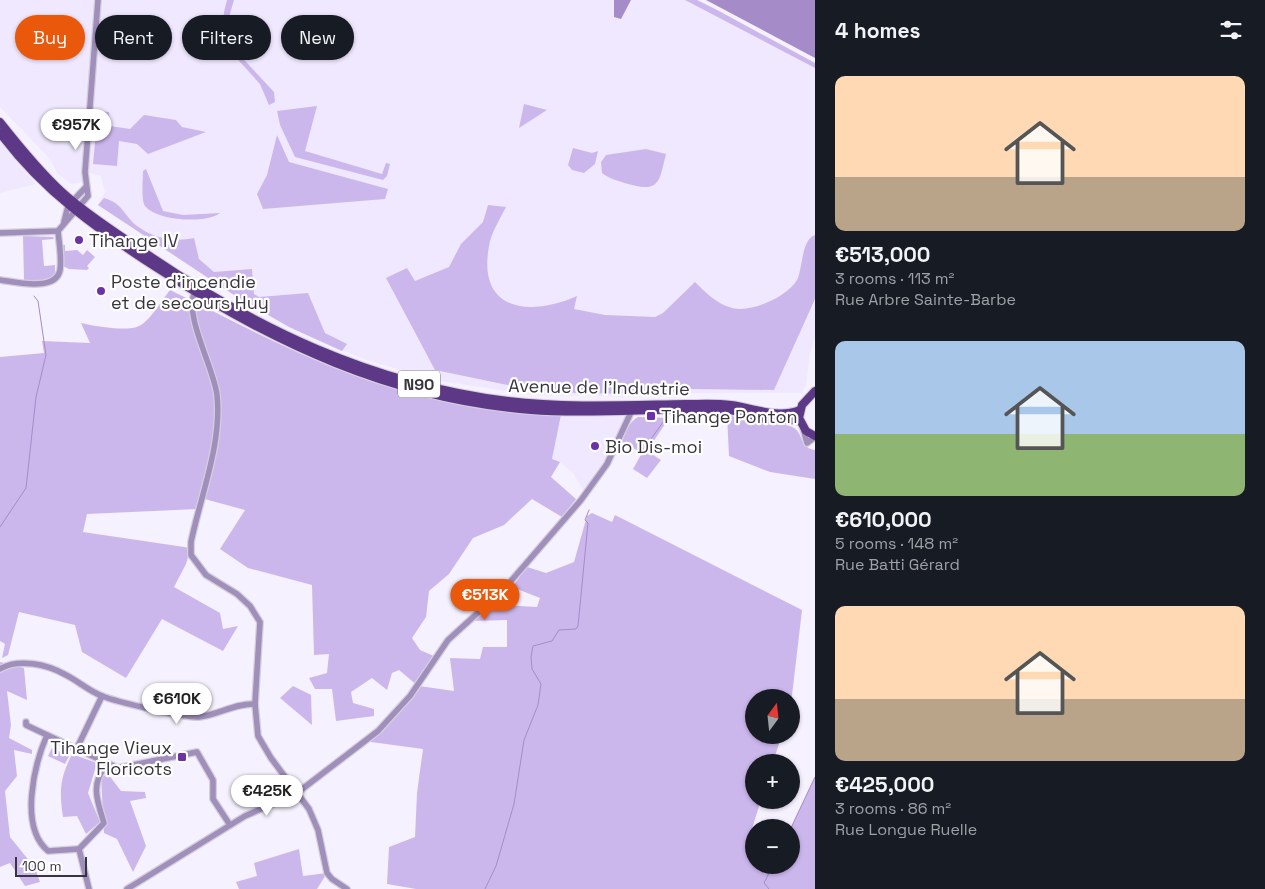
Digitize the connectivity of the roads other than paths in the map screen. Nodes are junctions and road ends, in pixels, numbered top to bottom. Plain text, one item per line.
1 (98, 0) edge
2 (0, 122) edge
3 (0, 133) edge
4 (86, 187) junction
5 (70, 204) junction
6 (76, 211) junction
7 (64, 222) junction
8 (58, 231) junction
9 (0, 233) edge
10 (0, 280) edge
11 (189, 282) junction
12 (195, 292) junction
13 (206, 292) junction
14 (813, 395) edge
15 (637, 405) junction
16 (800, 410) junction
17 (630, 412) junction
18 (801, 424) junction
19 (815, 437) edge
20 (0, 669) edge
21 (102, 696) junction
22 (255, 704) junction
23 (26, 722) dead end
24 (47, 735) junction
25 (77, 748) junction
26 (107, 764) junction
27 (297, 793) junction
28 (230, 825) junction
29 (79, 849) junction
30 (89, 889) edge
31 (127, 889) edge
32 (347, 889) edge

1 - 4 street
2 - 5 main road, Avenue de l'Industrie / N90
3 - 5 main road, Avenue de l'Industrie / N90
4 - 5 street
4 - 6 street
5 - 6 main road, Avenue de l'Industrie / N90
5 - 7 street
6 - 7 street
6 - 11 main road, Avenue de l'Industrie / N90
6 - 12 main road, Avenue de l'Industrie / N90
7 - 8 street
8 - 9 street
8 - 10 street
11 - 12 street
11 - 13 main road, Avenue de l'Industrie / N90
12 - 13 street
12 - 17 main road, Avenue de l'Industrie / N90
12 - 22 street
13 - 15 main road, Avenue de l'Industrie / N90
14 - 16 main road
15 - 16 main road, Avenue de l'Industrie / N90
15 - 17 street
16 - 18 main road
17 - 18 main road, Avenue de l'Industrie / N90
17 - 27 street
18 - 19 main road
20 - 21 street
21 - 22 street
21 - 25 street
22 - 27 street
23 - 24 street
24 - 25 street
24 - 29 street
25 - 26 street
26 - 28 street
26 - 29 street
27 - 28 street
27 - 32 street
28 - 31 street
29 - 30 street

